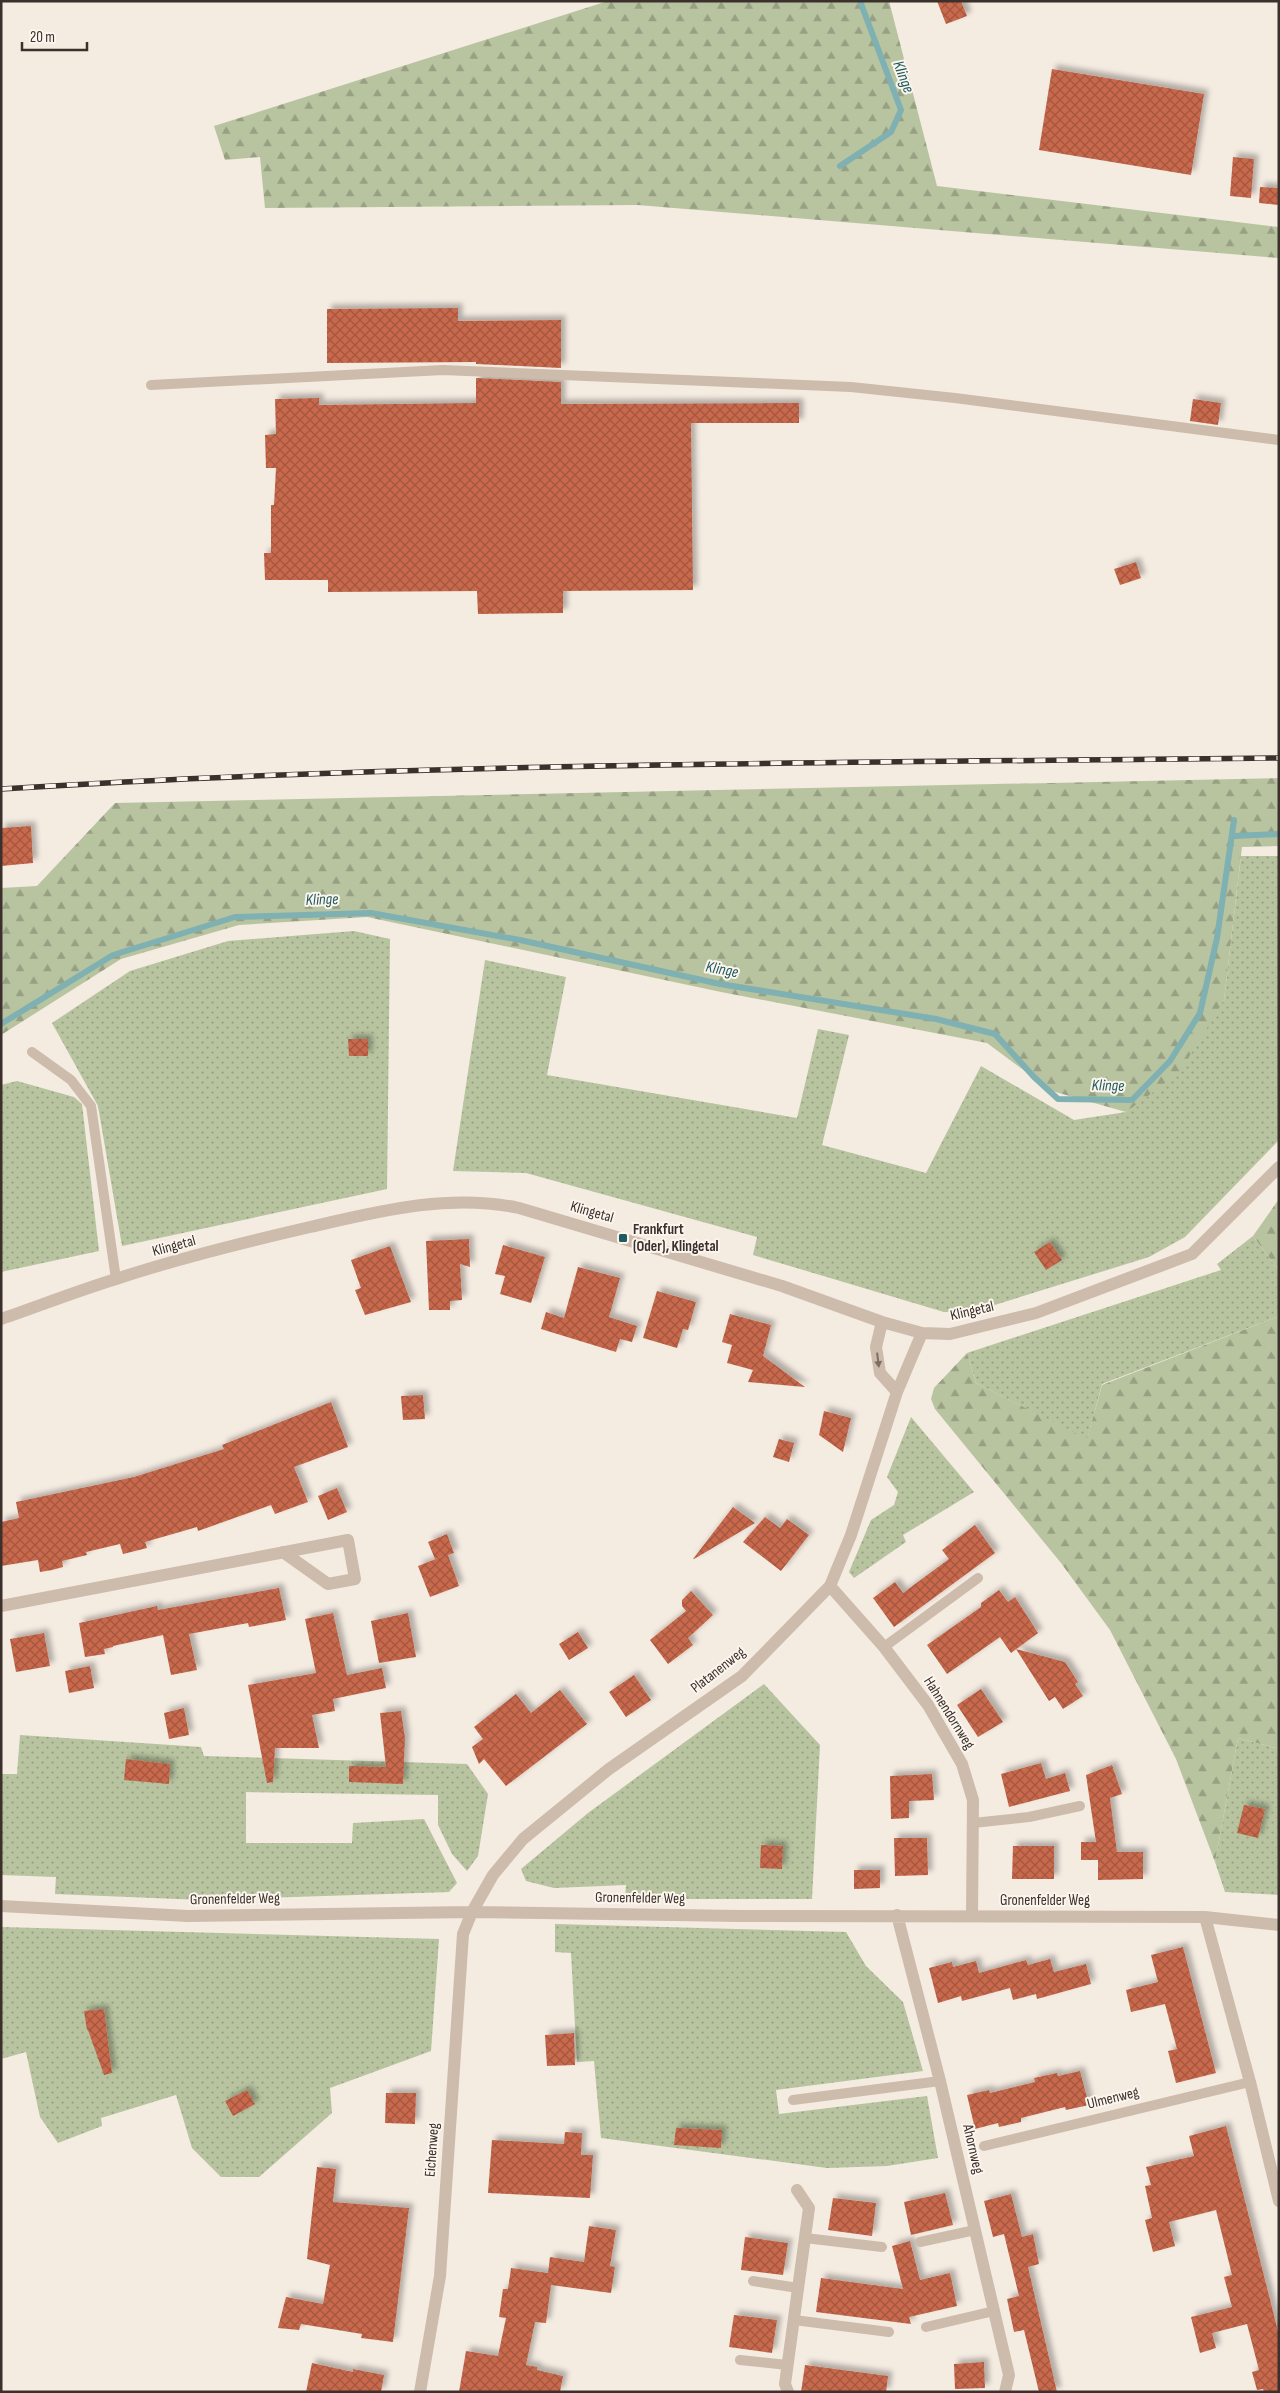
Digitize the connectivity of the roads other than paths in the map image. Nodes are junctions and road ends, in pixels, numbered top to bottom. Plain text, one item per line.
1 (151, 385) dead end
2 (1279, 440) edge
3 (32, 1052) dead end
4 (1279, 1167) edge
5 (116, 1278) junction
6 (1, 1319) edge
7 (882, 1322) junction
8 (922, 1333) junction
9 (897, 1392) junction
10 (282, 1552) junction
11 (978, 1578) dead end
12 (830, 1586) junction
13 (1, 1606) edge
14 (884, 1647) junction
15 (1080, 1806) dead end
16 (973, 1823) junction
17 (1, 1906) edge
18 (472, 1912) junction
19 (897, 1916) junction
20 (972, 1916) junction
21 (1205, 1917) junction
22 (1279, 1925) edge
23 (940, 2081) junction
24 (1250, 2082) junction
25 (794, 2100) dead end
26 (984, 2146) dead end
27 (797, 2190) dead end
28 (1279, 2201) edge
29 (975, 2230) junction
30 (805, 2238) junction
31 (920, 2242) dead end
32 (882, 2247) dead end
33 (752, 2281) dead end
34 (798, 2288) junction
35 (994, 2311) junction
36 (794, 2320) junction
37 (926, 2327) dead end
38 (889, 2332) dead end
39 (740, 2360) dead end
40 (787, 2366) junction
41 (420, 2392) edge
42 (788, 2392) edge
43 (1005, 2392) edge

1 - 2 lane
3 - 5 lane
4 - 8 street, Klingetal
5 - 6 street, Klingetal
5 - 7 street, Klingetal
7 - 8 street, Klingetal
7 -> 9 street
8 - 9 street, Platanenweg
9 - 12 street, Platanenweg
10 - 10 street
10 - 13 street
11 - 14 lane
12 - 14 street, Hahnendornweg
12 - 18 street, Platanenweg
14 - 16 street, Hahnendornweg
15 - 16 lane
16 - 20 street, Hahnendornweg
17 - 18 street, Gronenfelder Weg
18 - 19 street, Gronenfelder Weg
18 - 41 street, Eichenweg
19 - 20 street, Gronenfelder Weg
19 - 23 street, Ahornweg
20 - 21 street, Gronenfelder Weg
21 - 22 street, Gronenfelder Weg
21 - 24 street
23 - 25 lane
23 - 29 street, Ahornweg
24 - 26 lane, Ulmenweg
24 - 28 street
27 - 30 street
29 - 31 lane
29 - 35 street, Ahornweg
30 - 32 lane
30 - 34 street
33 - 34 lane
34 - 36 street
35 - 37 lane
35 - 43 street, Ahornweg
36 - 38 lane
36 - 40 street
39 - 40 lane
40 - 42 street

